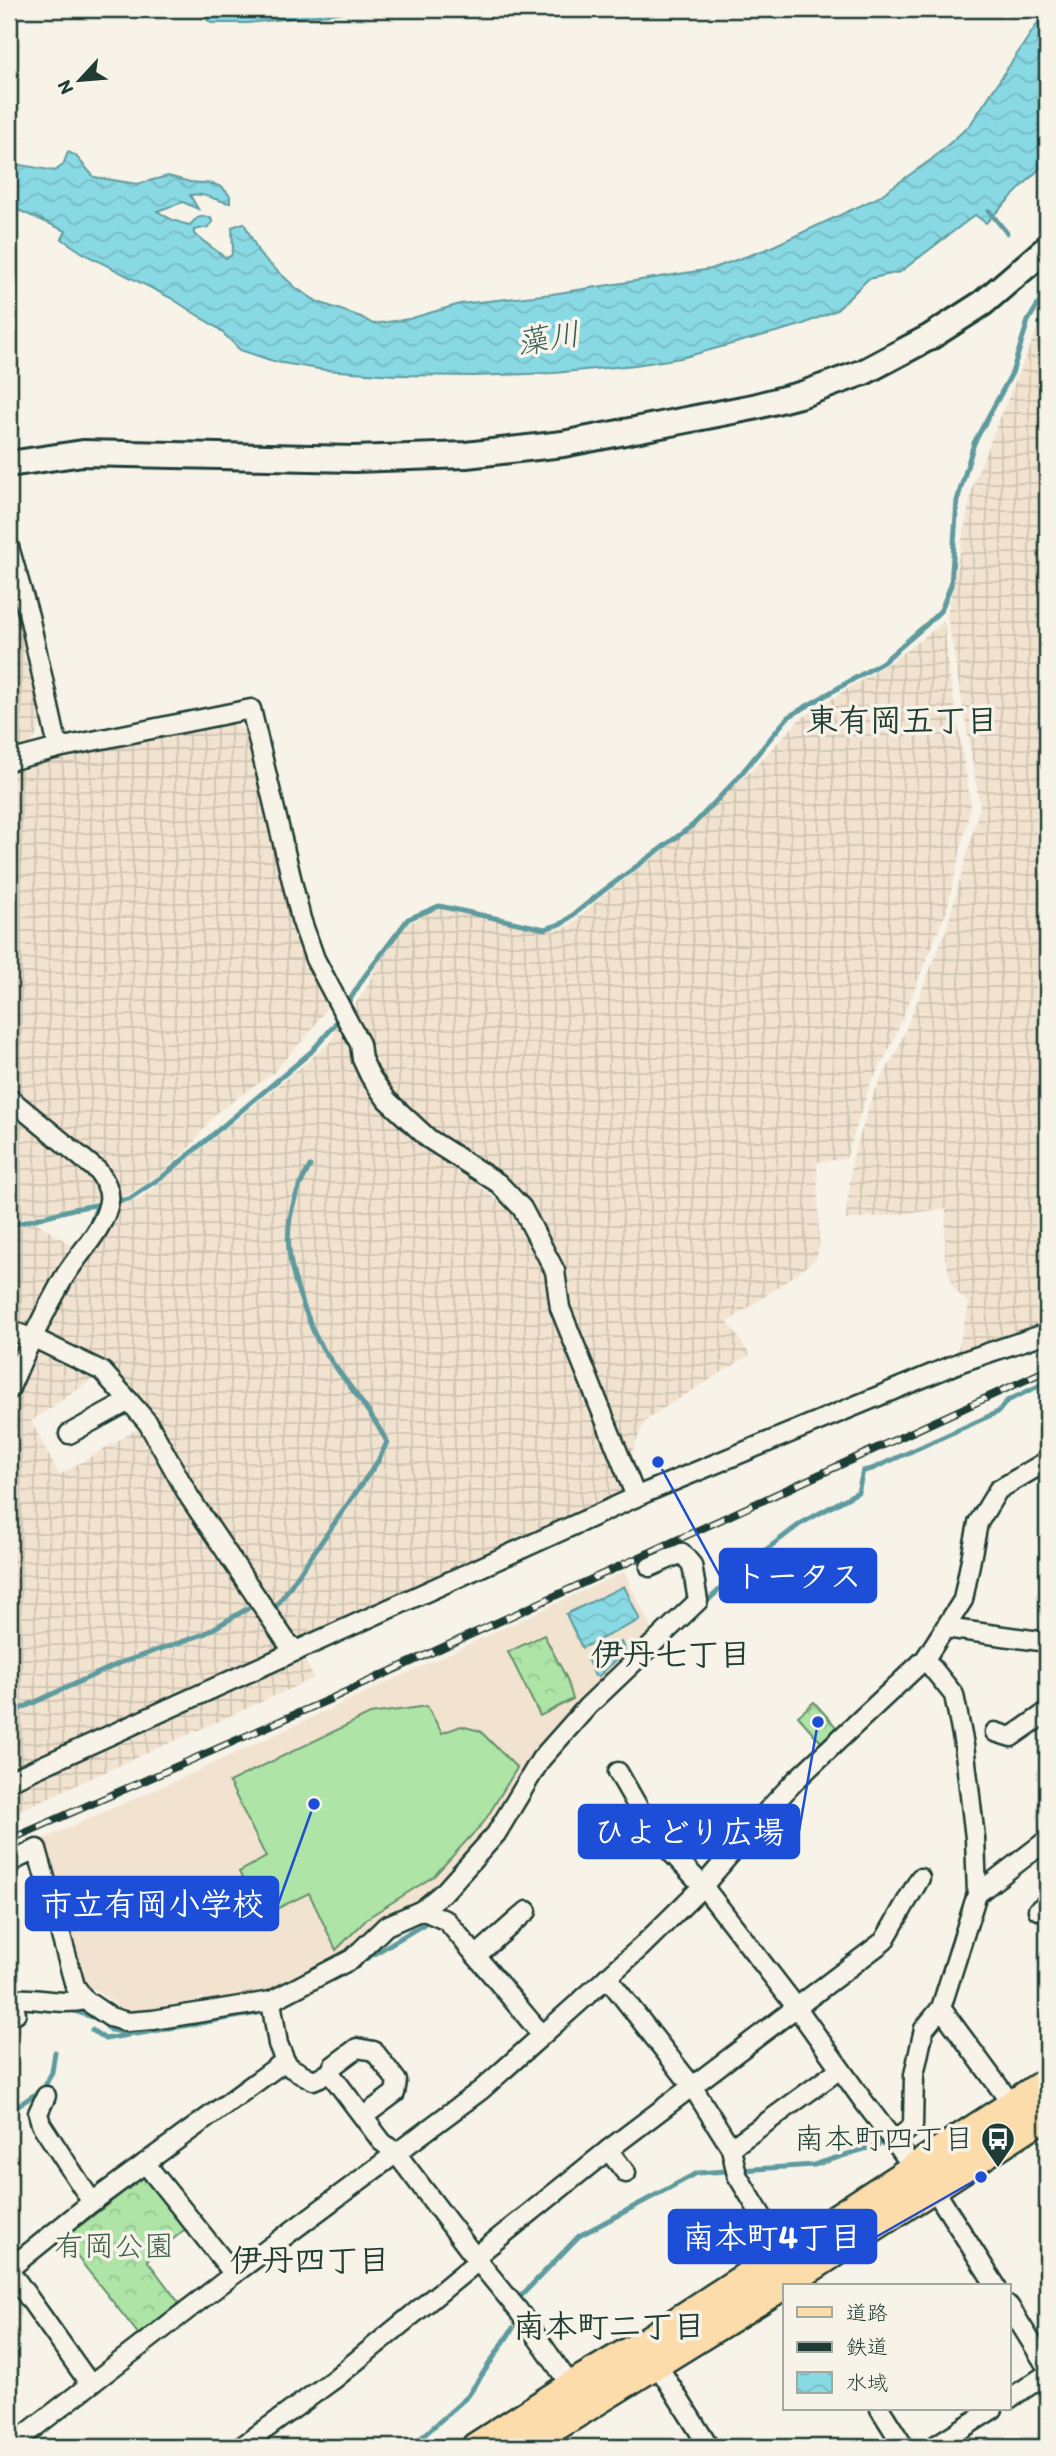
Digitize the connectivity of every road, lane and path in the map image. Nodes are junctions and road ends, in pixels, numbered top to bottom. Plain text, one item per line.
1 (1047, 248) edge
2 (9, 464) edge
3 (9, 547) edge
4 (58, 748) junction
5 (9, 761) edge
6 (9, 1097) edge
7 (9, 1330) edge
8 (1047, 1333) edge
9 (31, 1339) junction
10 (9, 1390) edge
11 (129, 1402) junction
12 (69, 1434) dead end
13 (1047, 1461) edge
14 (636, 1497) junction
15 (650, 1567) dead end
16 (945, 1628) junction
17 (1047, 1642) edge
18 (297, 1651) junction
19 (925, 1658) junction
20 (1047, 1712) edge
21 (995, 1732) dead end
22 (618, 1772) dead end
23 (9, 1781) edge
24 (1044, 1848) edge
25 (9, 1863) edge
26 (920, 1878) dead end
27 (703, 1886) junction
28 (977, 1894) junction
29 (527, 1911) dead end
30 (430, 1913) junction
31 (477, 1956) junction
32 (607, 1977) junction
33 (85, 2000) junction
34 (271, 2001) junction
35 (9, 2002) edge
36 (797, 2008) junction
37 (941, 2008) junction
38 (542, 2035) junction
39 (285, 2061) junction
40 (840, 2069) junction
41 (330, 2073) junction
42 (692, 2086) junction
43 (46, 2096) dead end
44 (1045, 2097) edge
45 (1013, 2106) junction
46 (364, 2116) junction
47 (894, 2141) junction
48 (731, 2148) junction
49 (608, 2150) junction
50 (396, 2153) junction
51 (145, 2163) junction
52 (626, 2173) dead end
53 (924, 2179) junction
54 (92, 2202) junction
55 (476, 2259) junction
56 (9, 2269) edge
57 (795, 2272) edge
58 (233, 2274) junction
59 (995, 2284) edge
60 (1010, 2308) edge
61 (650, 2353) junction
62 (1047, 2367) edge
63 (1047, 2374) edge
64 (90, 2384) junction
65 (571, 2386) junction
66 (1010, 2398) edge
67 (881, 2410) edge
68 (991, 2410) edge
69 (514, 2441) edge
70 (9, 2447) edge
71 (241, 2447) edge
72 (476, 2447) edge
73 (709, 2447) edge
74 (904, 2447) edge
75 (933, 2447) edge

1 - 2 street
3 - 4 street
4 - 5 street
4 - 14 street
6 - 9 street
7 - 9 street
8 - 14 street
9 - 10 street
9 - 11 street
11 - 12 street
11 - 18 street
13 - 16 street
14 - 18 street
15 - 30 street
16 - 17 street
16 - 19 street
18 - 23 street
19 - 27 street
19 - 28 street
20 - 21 street
22 - 27 street
24 - 28 street
25 - 33 street
26 - 36 street
27 - 32 street
27 - 36 street
28 - 37 street
29 - 31 street
30 - 31 street
30 - 34 street
31 - 38 street
32 - 38 street
32 - 42 street
33 - 34 street
33 - 35 street
34 - 39 street
36 - 40 street
36 - 42 street
37 - 45 street
37 - 47 street
38 - 50 street
39 - 41 street
39 - 51 street
40 - 47 street
40 - 48 street
41 - 46 street
41 - 46 street
42 - 48 street
42 - 49 street
43 - 54 street
44 - 45 main road
44 - 53 main road
45 - 53 main road
46 - 50 street
47 - 53 street
48 - 57 street
49 - 52 street
49 - 55 street
50 - 55 street
50 - 58 street
51 - 54 street
51 - 58 street
53 - 57 main road
53 - 59 street
54 - 56 street
55 - 65 street
55 - 71 street
56 - 64 street
57 - 61 main road
58 - 64 street
60 - 62 street
61 - 65 main road
61 - 69 main road
61 - 73 street
63 - 66 street
64 - 70 street
65 - 69 main road
67 - 74 street
68 - 75 street
69 - 72 main road

